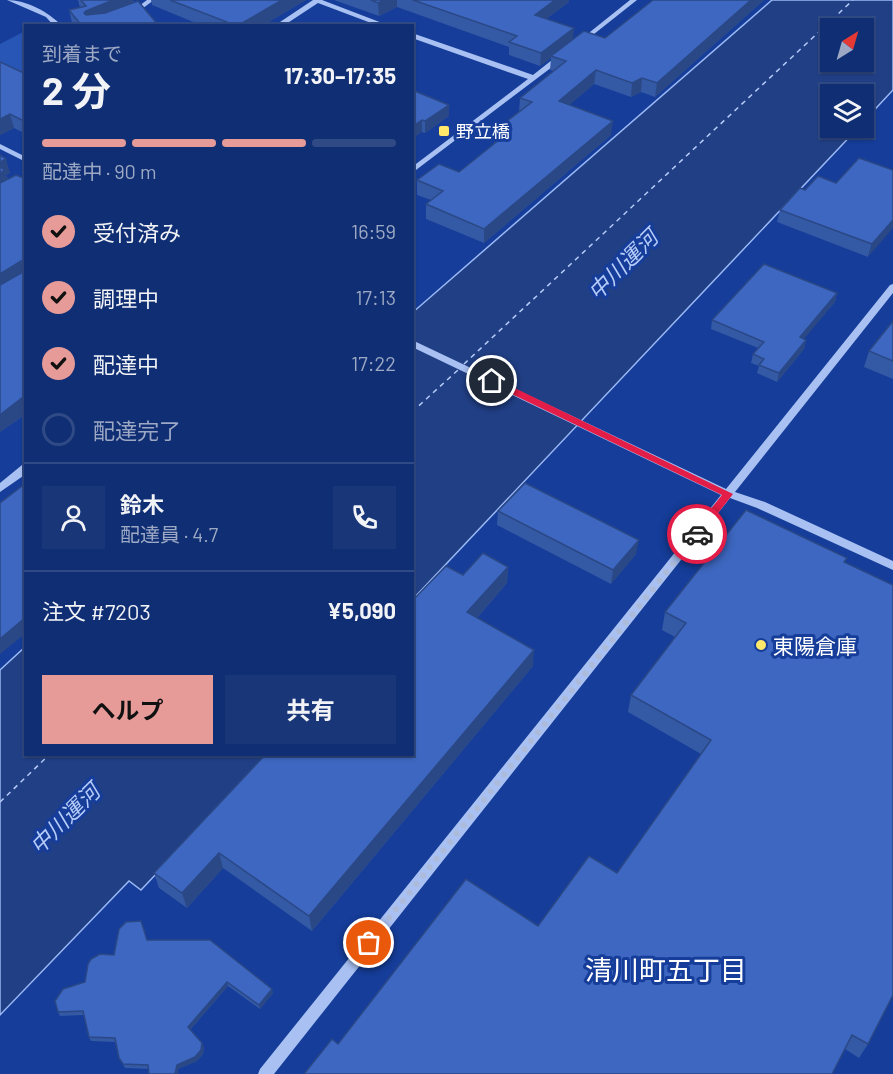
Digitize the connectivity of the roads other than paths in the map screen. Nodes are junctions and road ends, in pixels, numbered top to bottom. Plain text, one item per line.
1 (10, 0) edge
2 (151, 0) edge
3 (317, 0) edge
4 (634, 0) edge
5 (126, 16) edge
6 (57, 24) edge
7 (280, 24) edge
8 (382, 24) edge
9 (414, 36) edge
10 (533, 78) junction
11 (0, 146) edge
12 (24, 158) edge
13 (414, 169) edge
14 (893, 287) edge
15 (414, 344) edge
16 (24, 469) edge
17 (1, 486) edge
18 (728, 494) junction
19 (893, 566) edge
20 (265, 1074) edge

1 - 6 street
2 - 5 street
3 - 7 street
3 - 8 street
4 - 10 street
9 - 10 street
10 - 13 street
11 - 12 street
14 - 18 street
15 - 18 street
16 - 17 street
18 - 19 street
18 - 20 street

